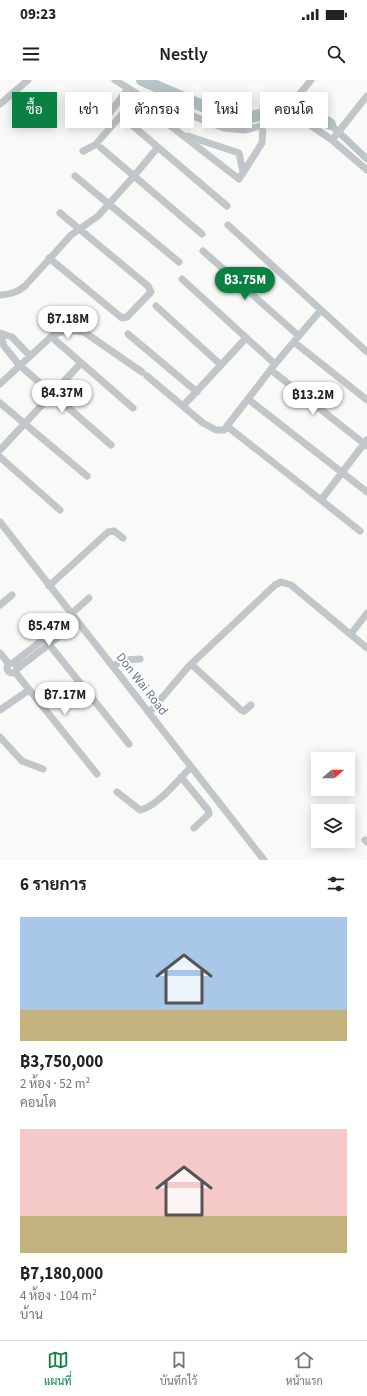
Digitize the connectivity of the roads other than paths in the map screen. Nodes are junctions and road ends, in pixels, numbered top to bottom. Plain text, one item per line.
1 (28, 80) edge
2 (114, 80) edge
3 (311, 80) edge
4 (128, 89) junction
5 (134, 92) edge
6 (301, 92) edge
7 (0, 94) edge
8 (367, 96) edge
9 (3, 102) edge
10 (112, 110) edge
11 (194, 116) edge
12 (120, 117) edge
13 (260, 126) edge
14 (135, 128) edge
15 (174, 128) edge
16 (263, 128) edge
17 (315, 128) edge
18 (182, 134) junction
19 (334, 139) junction
20 (158, 147) junction
21 (101, 148) dead end
22 (83, 151) dead end
23 (367, 170) edge
24 (243, 172) junction
25 (75, 176) dead end
26 (134, 176) junction
27 (109, 204) junction
28 (228, 206) dead end
29 (60, 213) dead end
30 (228, 225) dead end
31 (78, 230) junction
32 (202, 234) dead end
33 (203, 251) dead end
34 (49, 258) junction
35 (179, 262) dead end
36 (182, 279) dead end
37 (0, 295) edge
38 (156, 306) dead end
39 (320, 311) junction
40 (0, 333) edge
41 (128, 334) dead end
42 (246, 338) junction
43 (296, 339) junction
44 (55, 340) dead end
45 (367, 352) edge
46 (30, 356) junction
47 (82, 363) junction
48 (222, 365) junction
49 (22, 367) junction
50 (273, 367) junction
51 (0, 384) edge
52 (197, 392) junction
53 (52, 394) junction
54 (248, 399) junction
55 (367, 400) edge
56 (0, 403) edge
57 (183, 406) junction
58 (133, 408) dead end
59 (24, 424) junction
60 (228, 427) junction
61 (366, 443) edge
62 (111, 445) dead end
63 (0, 456) edge
64 (343, 472) junction
65 (87, 476) dead end
66 (367, 492) edge
67 (321, 500) junction
68 (60, 510) dead end
69 (0, 522) edge
70 (360, 531) dead end
71 (123, 538) dead end
72 (50, 586) junction
73 (12, 595) dead end
74 (89, 598) dead end
75 (0, 605) edge
76 (367, 613) edge
77 (74, 617) junction
78 (350, 634) junction
79 (46, 641) junction
80 (367, 648) edge
81 (0, 653) edge
82 (140, 659) dead end
83 (0, 664) edge
84 (191, 664) junction
85 (113, 666) junction
86 (12, 668) junction
87 (29, 690) junction
88 (251, 705) dead end
89 (0, 710) edge
90 (149, 713) junction
91 (0, 737) edge
92 (129, 744) dead end
93 (191, 767) junction
94 (43, 769) dead end
95 (98, 774) dead end
96 (182, 777) junction
97 (117, 792) dead end
98 (194, 828) dead end
99 (264, 860) edge

1 - 9 street
2 - 4 street
3 - 6 street
4 - 5 street
4 - 10 street
7 - 9 street
8 - 19 street
11 - 13 street
12 - 22 street
14 - 20 street
15 - 18 street
16 - 24 street
17 - 19 street
18 - 24 street
18 - 24 street
19 - 23 street
20 - 26 street
20 - 28 street
21 - 26 street
25 - 27 street
26 - 27 street
26 - 32 street
27 - 31 street
27 - 35 street
29 - 31 street
30 - 39 street
31 - 34 street
31 - 34 street
33 - 43 street
34 - 37 street
36 - 42 street
38 - 48 street
39 - 43 street
39 - 45 street
40 - 46 street
40 - 49 street
41 - 52 street
42 - 48 street
42 - 50 street
43 - 50 street
43 - 55 street
44 - 47 street
46 - 49 street
46 - 57 street
47 - 53 street
47 - 58 street
48 - 52 street
49 - 51 street
49 - 53 street
50 - 54 street
50 - 61 street
52 - 57 street
53 - 59 street
53 - 62 street
54 - 60 street
54 - 64 street
56 - 59 street
57 - 60 street
59 - 63 street
59 - 65 street
60 - 67 street
61 - 64 street
63 - 68 street
64 - 66 street
64 - 67 street
67 - 70 street
69 - 72 street, Don Wai Road
71 - 72 street
72 - 77 street, Don Wai Road
73 - 75 street
74 - 77 street
76 - 78 street
77 - 79 street
77 - 85 street, Don Wai Road
78 - 80 street
78 - 84 street
79 - 86 street
79 - 92 street
81 - 86 street
82 - 85 street
83 - 86 street
84 - 88 street
84 - 90 street
85 - 90 street, Don Wai Road
86 - 87 street
87 - 89 street
87 - 95 street
90 - 93 street, Don Wai Road
91 - 94 street
93 - 96 street
93 - 99 street, Don Wai Road
96 - 97 street
96 - 98 street

